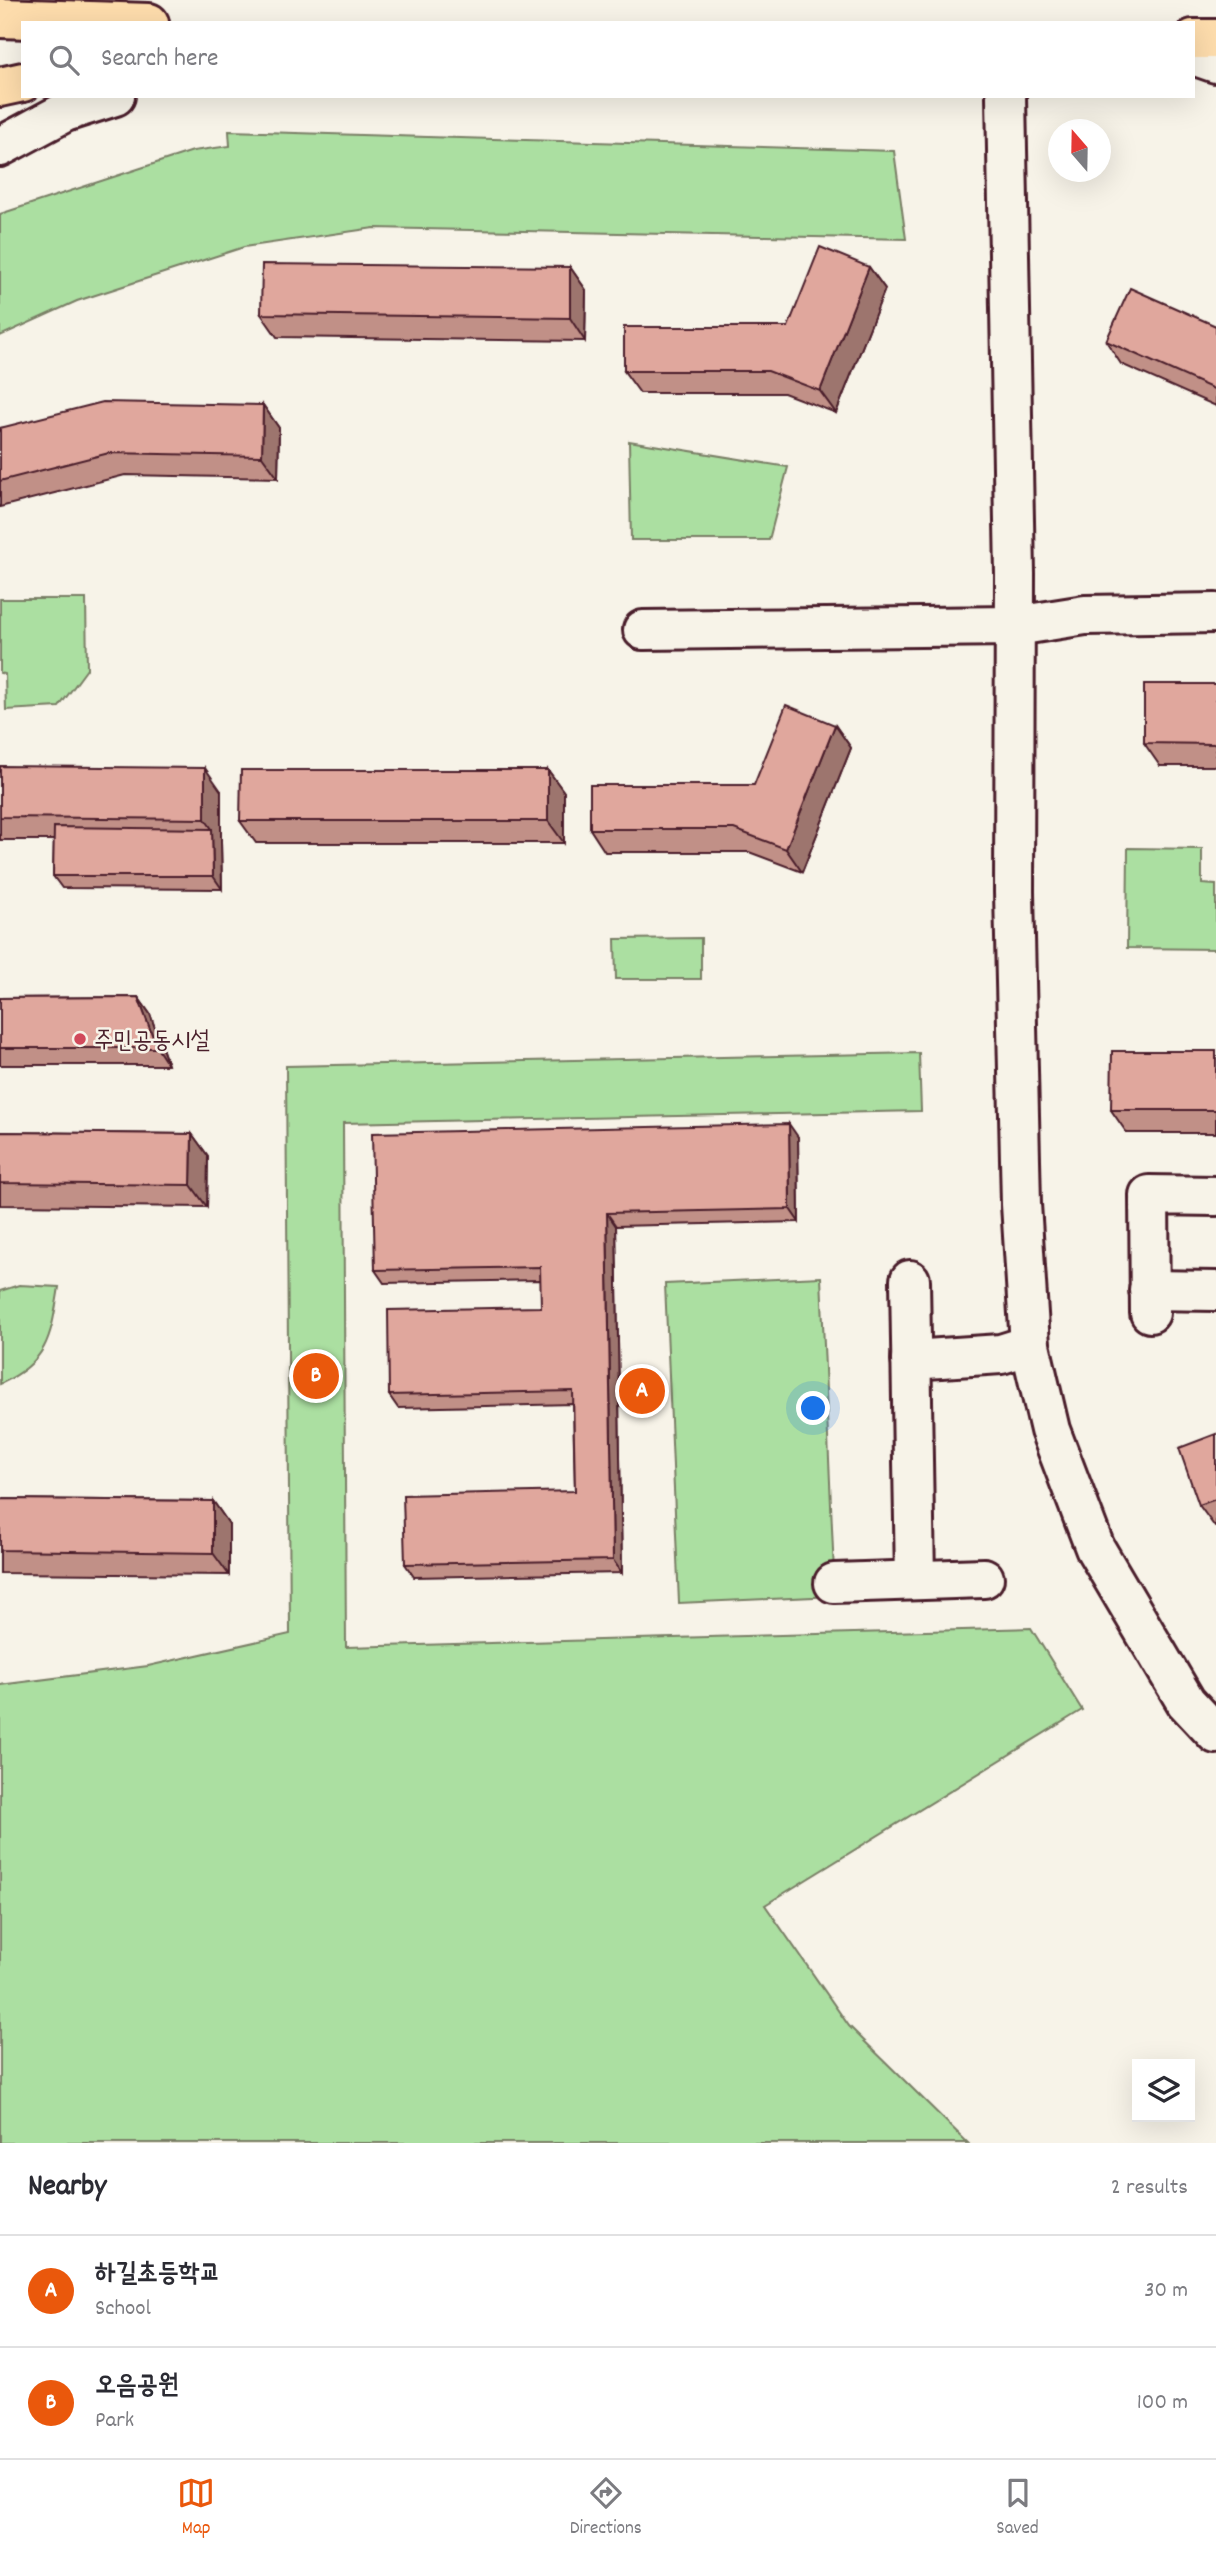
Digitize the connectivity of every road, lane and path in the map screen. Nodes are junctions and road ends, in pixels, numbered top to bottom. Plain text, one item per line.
1 (0, 18) edge
2 (107, 21) edge
3 (1195, 39) edge
4 (1216, 39) edge
5 (1195, 56) edge
6 (1216, 63) edge
7 (21, 82) edge
8 (0, 87) edge
9 (109, 98) edge
10 (1006, 98) edge
11 (0, 147) edge
12 (1216, 614) edge
13 (1016, 626) junction
14 (643, 629) dead end
15 (1216, 1196) edge
16 (910, 1280) dead end
17 (1216, 1291) edge
18 (1030, 1345) junction
19 (911, 1360) junction
20 (984, 1578) dead end
21 (915, 1580) junction
22 (834, 1583) dead end
23 (1216, 1734) edge

1 - 2 highway
3 - 4 highway
5 - 6 street
7 - 8 highway
9 - 11 street
10 - 13 street
12 - 13 street
13 - 14 street
13 - 18 street
15 - 17 street
16 - 19 street
18 - 19 street
18 - 23 street
19 - 21 street
20 - 21 street
21 - 22 street

